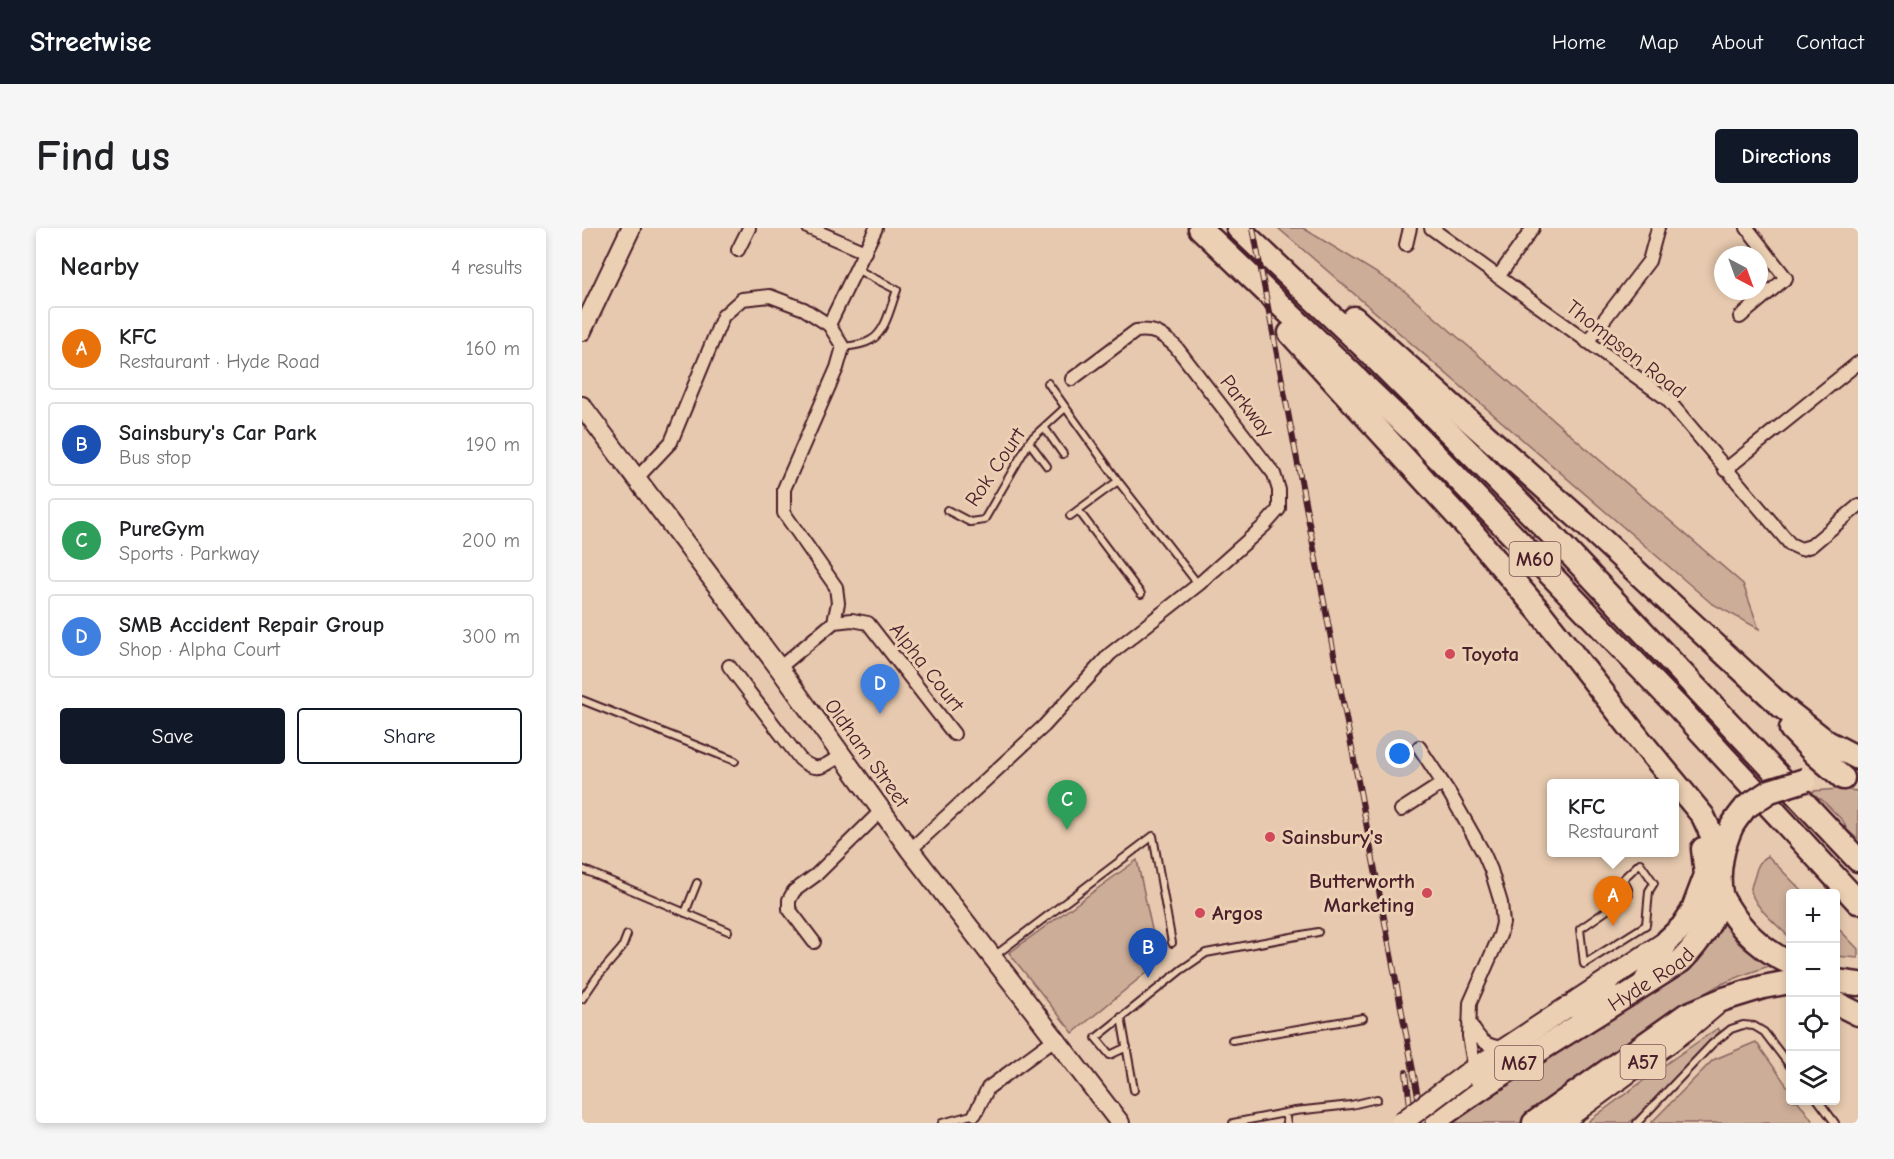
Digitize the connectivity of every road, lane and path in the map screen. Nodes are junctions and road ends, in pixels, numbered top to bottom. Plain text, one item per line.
1 (630, 228) edge
2 (749, 228) edge
3 (809, 228) edge
4 (876, 228) edge
5 (1193, 228) edge
6 (1200, 228) edge
7 (1238, 228) edge
8 (1410, 228) edge
9 (1431, 228) edge
10 (1533, 228) edge
11 (1658, 228) edge
12 (1747, 228) edge
13 (1406, 245) dead end
14 (738, 249) dead end
15 (864, 252) junction
16 (1270, 257) junction
17 (856, 269) junction
18 (1498, 277) junction
19 (1740, 317) dead end
20 (829, 325) junction
21 (582, 331) edge
22 (1587, 342) junction
23 (843, 347) junction
24 (1858, 363) edge
25 (1072, 379) dead end
26 (1048, 383) dead end
27 (582, 406) edge
28 (1065, 408) junction
29 (1044, 427) junction
30 (1029, 442) junction
31 (1063, 454) dead end
32 (1047, 466) dead end
33 (1725, 470) junction
34 (637, 478) junction
35 (1118, 481) junction
36 (1858, 506) edge
37 (947, 510) dead end
38 (1078, 510) junction
39 (1070, 516) dead end
40 (1199, 584) junction
41 (1141, 594) dead end
42 (834, 622) junction
43 (729, 666) dead end
44 (779, 668) junction
45 (582, 700) edge
46 (954, 735) dead end
47 (1419, 747) dead end
48 (1821, 748) junction
49 (841, 755) junction
50 (1858, 758) edge
51 (735, 761) dead end
52 (1672, 779) edge
53 (1851, 779) edge
54 (1443, 783) junction
55 (1679, 787) edge
56 (1401, 810) dead end
57 (881, 811) junction
58 (1698, 820) junction
59 (910, 850) junction
60 (1858, 861) edge
61 (582, 869) edge
62 (1719, 872) junction
63 (1623, 879) joint
64 (697, 883) dead end
65 (1721, 896) junction
66 (1858, 902) edge
67 (686, 913) junction
68 (728, 931) dead end
69 (1318, 932) dead end
70 (627, 935) dead end
71 (1668, 940) junction
72 (814, 942) dead end
73 (1172, 943) dead end
74 (993, 957) junction
75 (1786, 960) edge
76 (1786, 983) edge
77 (1763, 987) junction
78 (1636, 990) junction
79 (1786, 990) edge
80 (582, 999) edge
81 (1724, 999) junction
82 (1840, 1005) edge
83 (1566, 1008) junction
84 (1858, 1014) edge
85 (1121, 1017) junction
86 (1363, 1018) dead end
87 (1468, 1021) junction
88 (1056, 1038) junction
89 (1232, 1040) dead end
90 (1127, 1047) junction
91 (1505, 1048) junction
92 (1786, 1060) edge
93 (1469, 1080) junction
94 (1134, 1090) dead end
95 (1377, 1099) dead end
96 (1821, 1105) edge
97 (1285, 1113) junction
98 (975, 1114) joint
99 (1276, 1114) junction
100 (1268, 1119) edge
101 (1256, 1121) edge
102 (1568, 1121) edge
103 (942, 1123) edge
104 (1120, 1123) edge
105 (1233, 1123) edge
106 (1278, 1123) edge
107 (1287, 1123) edge
108 (1401, 1123) edge
109 (1432, 1123) edge
110 (1534, 1123) edge
111 (1637, 1123) edge
112 (1835, 1123) edge

1 - 21 street
2 - 14 street
3 - 15 street
4 - 15 street
5 - 52 highway, M60
6 - 66 highway, M60
7 - 16 highway, M60
8 - 13 street
9 - 18 street, Thompson Road
10 - 18 street
11 - 22 street
12 - 19 street
15 - 17 street
16 - 48 highway, M60
16 - 60 highway, M60
17 - 20 street
17 - 23 lane
18 - 22 street, Thompson Road
20 - 23 street
20 - 34 street
22 - 33 street, Thompson Road
23 - 42 street
24 - 33 street
25 - 40 street, Parkway
26 - 28 lane
27 - 34 street, Oldham Street
28 - 29 lane, Rok Court
28 - 35 lane
29 - 30 lane, Rok Court
29 - 31 lane
30 - 32 lane
30 - 37 lane, Rok Court
33 - 36 street, Thompson Road
34 - 44 street, Oldham Street
35 - 38 lane
35 - 40 lane
38 - 39 lane
38 - 41 lane
40 - 59 street, Parkway
42 - 44 street
42 - 46 street, Alpha Court
43 - 49 street
44 - 49 street, Oldham Street
45 - 51 lane
47 - 54 street
48 - 50 highway
48 - 53 highway
49 - 57 street, Oldham Street
53 - 62 highway, bridge
54 - 56 street
54 - 87 street
55 - 58 highway, M60
57 - 59 street, Oldham Street
57 - 72 street
58 - 62 highway
58 - 71 highway
59 - 74 street, Oldham Street
61 - 67 lane
62 - 65 highway
63 - 63 lane
64 - 67 lane
65 - 75 highway
65 - 78 highway, Hyde Road
67 - 68 lane
69 - 85 lane
70 - 80 lane
71 - 78 highway
71 - 83 main road
73 - 74 lane
74 - 88 street, Oldham Street
76 - 77 highway, A57
77 - 79 highway
77 - 81 highway, A57
78 - 83 main road, Hyde Road
78 - 93 highway, M67
81 - 102 main road, A57
81 - 110 highway, M67
82 - 84 highway
83 - 91 main road, Hyde Road
85 - 90 lane
85 - 90 lane
86 - 89 lane
87 - 91 street
87 - 93 street
88 - 98 street
88 - 104 street, Oldham Street
90 - 94 lane
91 - 93 main road, Hyde Road
92 - 111 lane
93 - 108 main road, Hyde Road, bridge
93 - 109 highway, M67
95 - 97 lane
96 - 112 lane
97 - 99 lane
97 - 107 lane
98 - 103 lane
99 - 100 lane
99 - 106 lane
100 - 101 lane
101 - 105 lane

